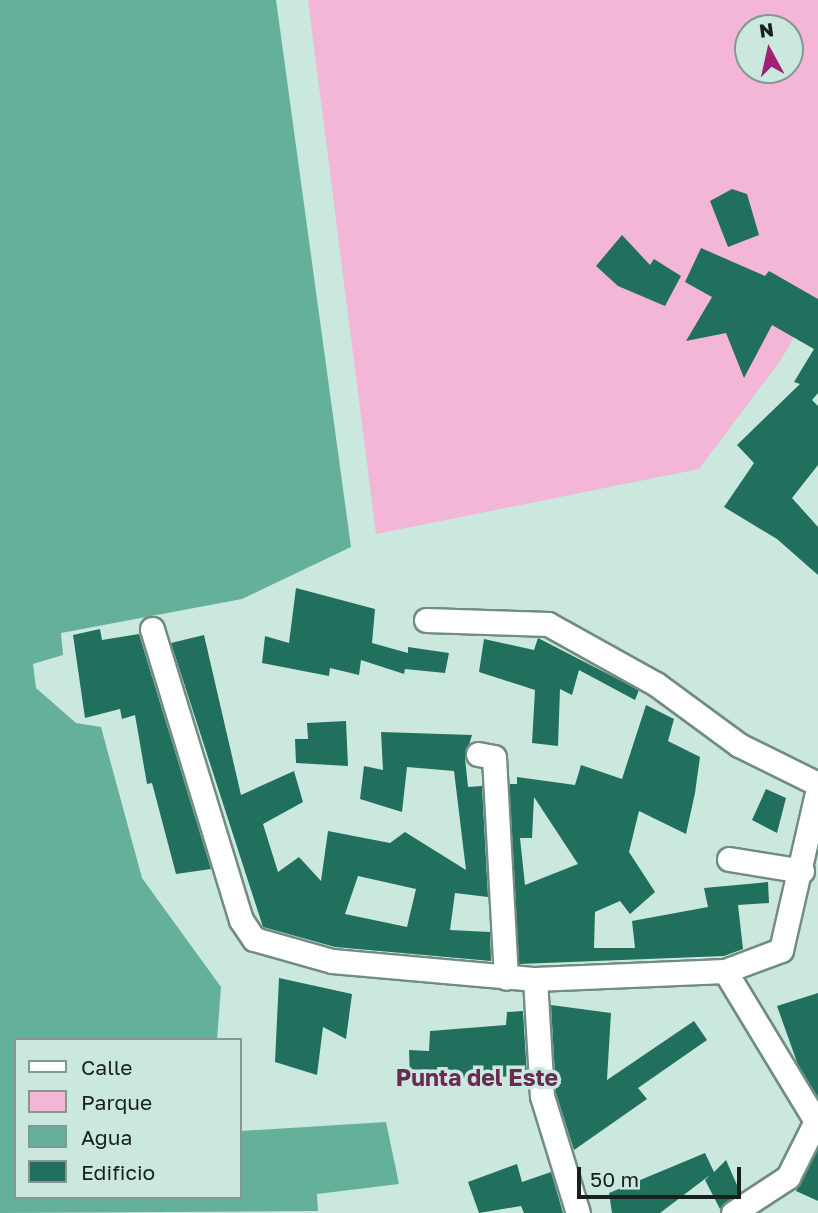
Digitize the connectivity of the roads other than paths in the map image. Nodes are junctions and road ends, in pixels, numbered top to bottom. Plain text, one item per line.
1 (426, 620) dead end
2 (152, 629) dead end
3 (478, 754) dead end
4 (818, 786) edge
5 (729, 859) dead end
6 (802, 871) junction
7 (725, 971) junction
8 (506, 978) junction
9 (535, 979) junction
10 (816, 1118) edge
11 (578, 1213) edge
12 (733, 1213) edge

1 - 4 street
2 - 8 street
3 - 8 street
4 - 6 street
5 - 6 street
6 - 7 street
7 - 9 street
7 - 10 street
8 - 9 street
9 - 11 street
10 - 12 street

